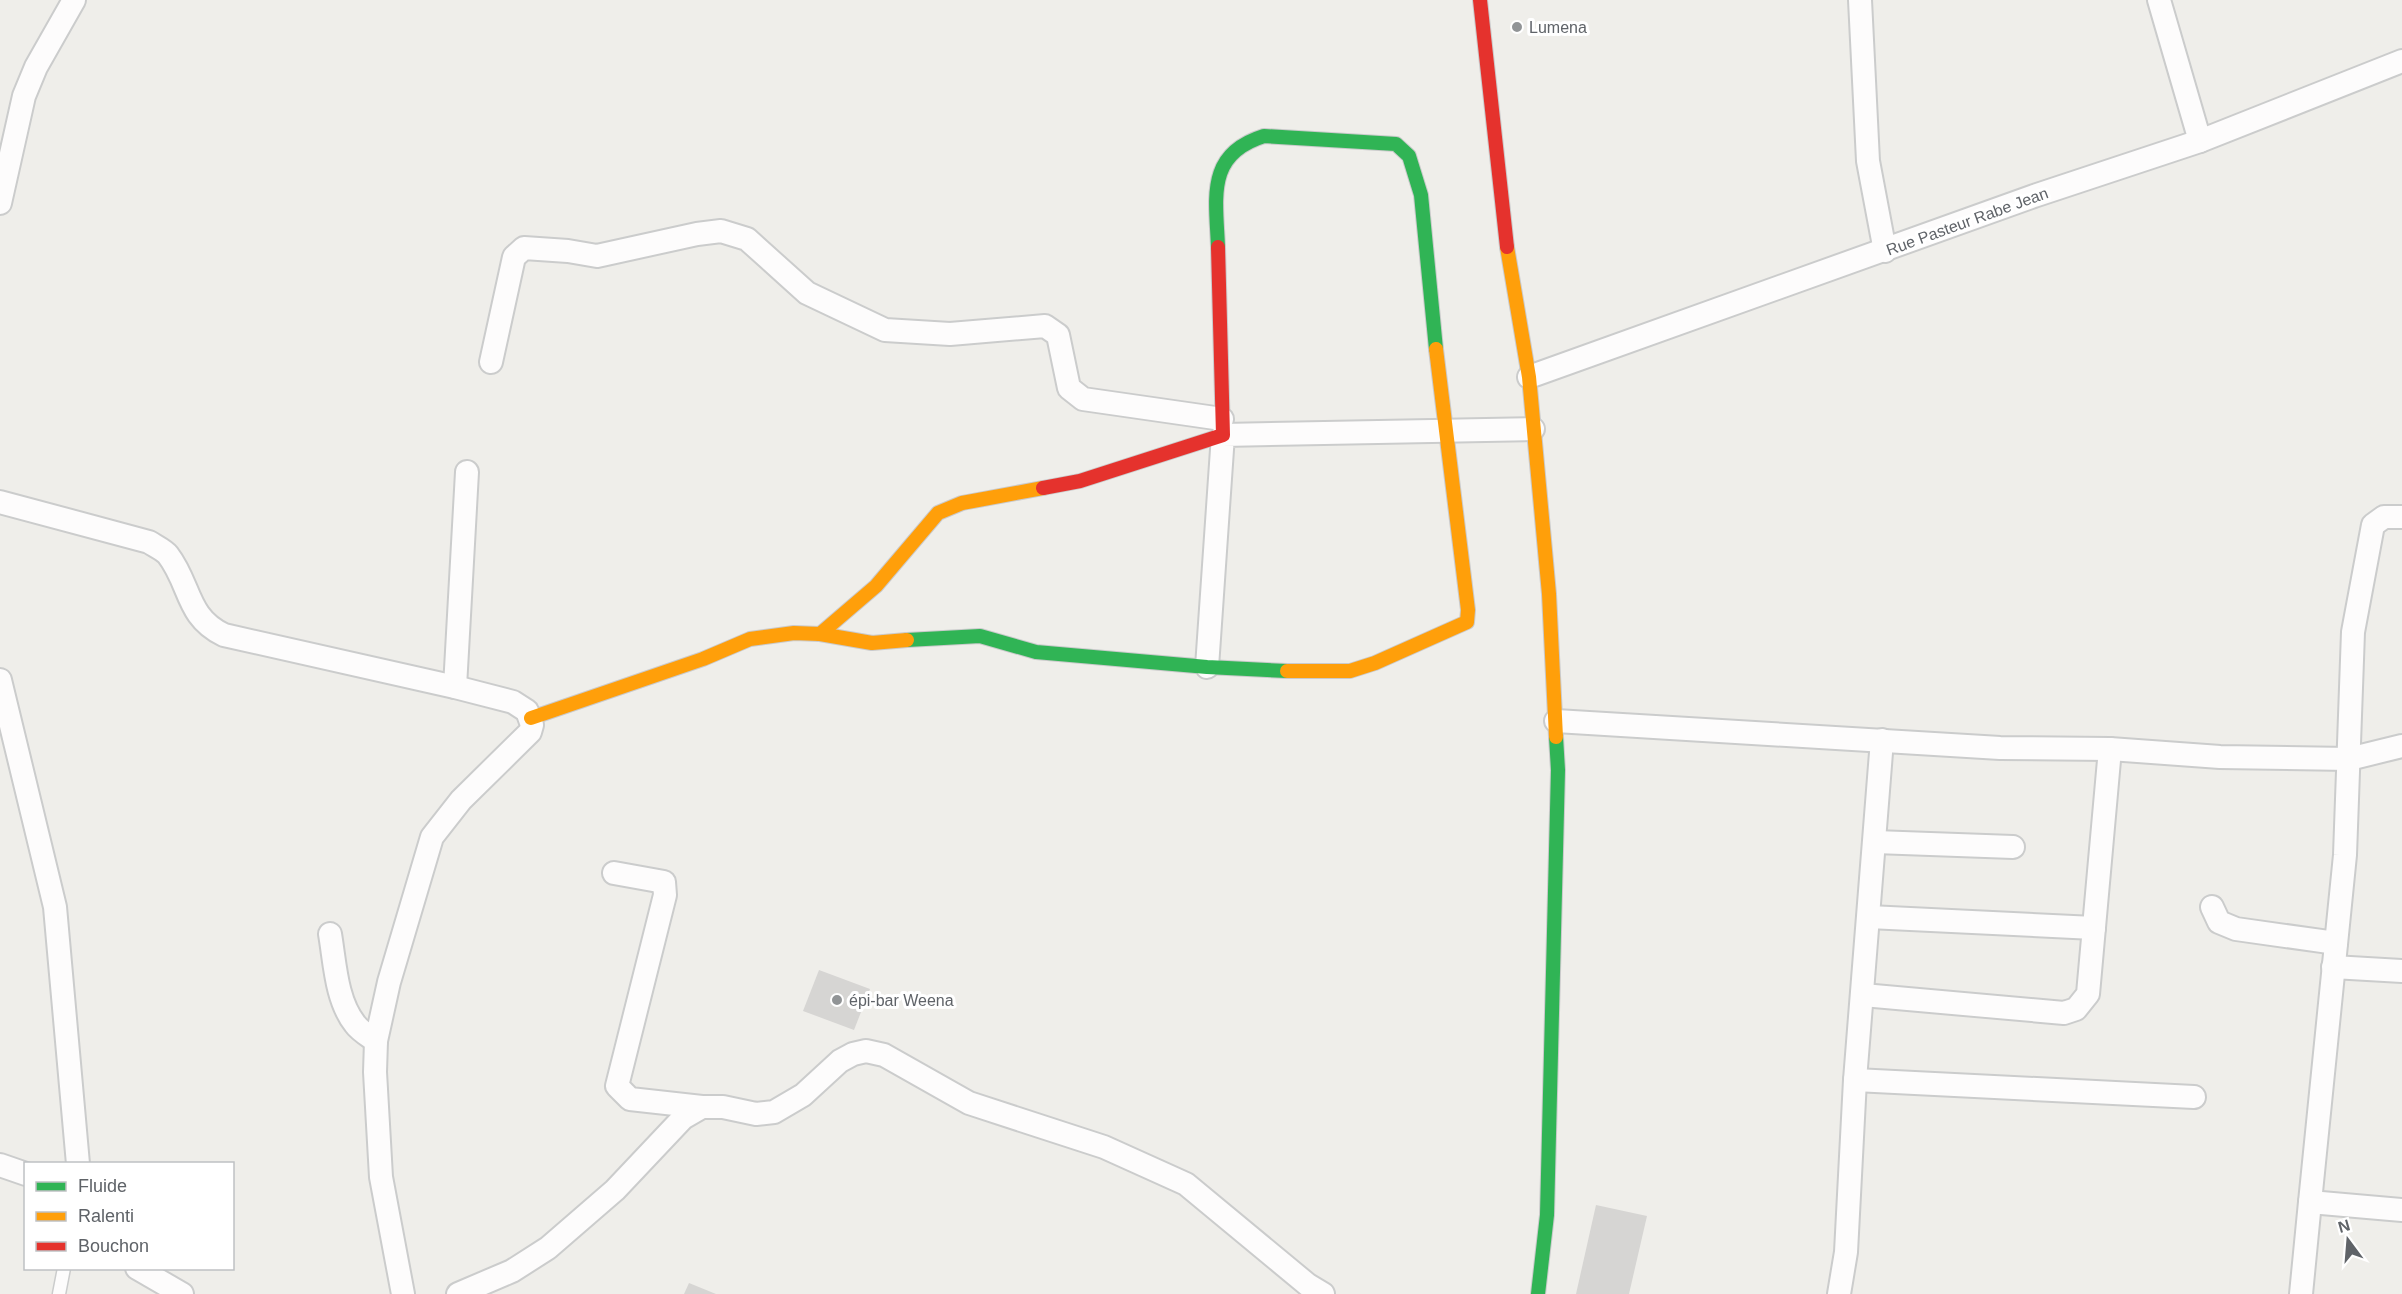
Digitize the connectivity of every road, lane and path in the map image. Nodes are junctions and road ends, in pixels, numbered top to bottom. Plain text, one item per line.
1 (74, 0) edge
2 (1480, 0) edge
3 (1860, 0) edge
4 (2159, 0) edge
5 (2402, 61) edge
6 (2200, 141) junction
7 (0, 203) edge
8 (1885, 250) junction
9 (491, 362) dead end
10 (1529, 376) junction
11 (1222, 427) junction
12 (1533, 429) junction
13 (1444, 431) junction
14 (467, 472) dead end
15 (0, 502) edge
16 (2402, 517) edge
17 (820, 634) junction
18 (1207, 667) junction
19 (0, 680) edge
20 (455, 687) junction
21 (531, 718) junction
22 (1556, 721) junction
23 (1882, 741) junction
24 (2402, 746) edge
25 (2110, 749) junction
26 (2349, 759) junction
27 (1875, 842) junction
28 (2013, 847) dead end
29 (614, 873) dead end
30 (2212, 907) dead end
31 (1869, 917) junction
32 (2094, 928) junction
33 (330, 934) dead end
34 (2336, 943) junction
35 (2333, 967) junction
36 (2402, 971) edge
37 (1863, 995) junction
38 (376, 1041) junction
39 (1855, 1080) junction
40 (2194, 1097) dead end
41 (702, 1107) junction
42 (78, 1162) edge
43 (0, 1165) edge
44 (24, 1173) edge
45 (2310, 1202) junction
46 (2402, 1210) edge
47 (64, 1270) edge
48 (139, 1270) edge
49 (59, 1294) edge
50 (182, 1294) edge
51 (403, 1294) edge
52 (458, 1294) edge
53 (1323, 1294) edge
54 (1538, 1294) edge
55 (1839, 1294) edge
56 (2301, 1294) edge

1 - 7 street
2 - 10 street
3 - 8 street
4 - 6 street
5 - 6 street, Rue Pasteur Rabe Jean
6 - 8 street, Rue Pasteur Rabe Jean
8 - 10 street, Rue Pasteur Rabe Jean
9 - 11 street
10 - 12 street
11 - 13 street
11 - 13 street
11 - 17 street
11 - 18 street
12 - 13 street
12 - 22 street
13 - 18 street
14 - 20 street
15 - 20 street
16 - 26 street
17 - 18 street
17 - 21 street
19 - 42 street
20 - 21 street
21 - 38 street
22 - 23 street
22 - 54 street
23 - 25 street
23 - 27 street
24 - 26 street
25 - 26 street
25 - 32 street
26 - 34 street
27 - 28 street
27 - 31 street
29 - 41 street
30 - 34 street
31 - 32 street
31 - 37 street
32 - 37 street
33 - 38 street
34 - 35 street
35 - 36 street
35 - 45 street
37 - 39 street
38 - 51 street
39 - 40 street
39 - 55 street
41 - 52 street
41 - 53 street
43 - 44 street
45 - 46 street
45 - 56 street
47 - 49 lane
48 - 50 street

